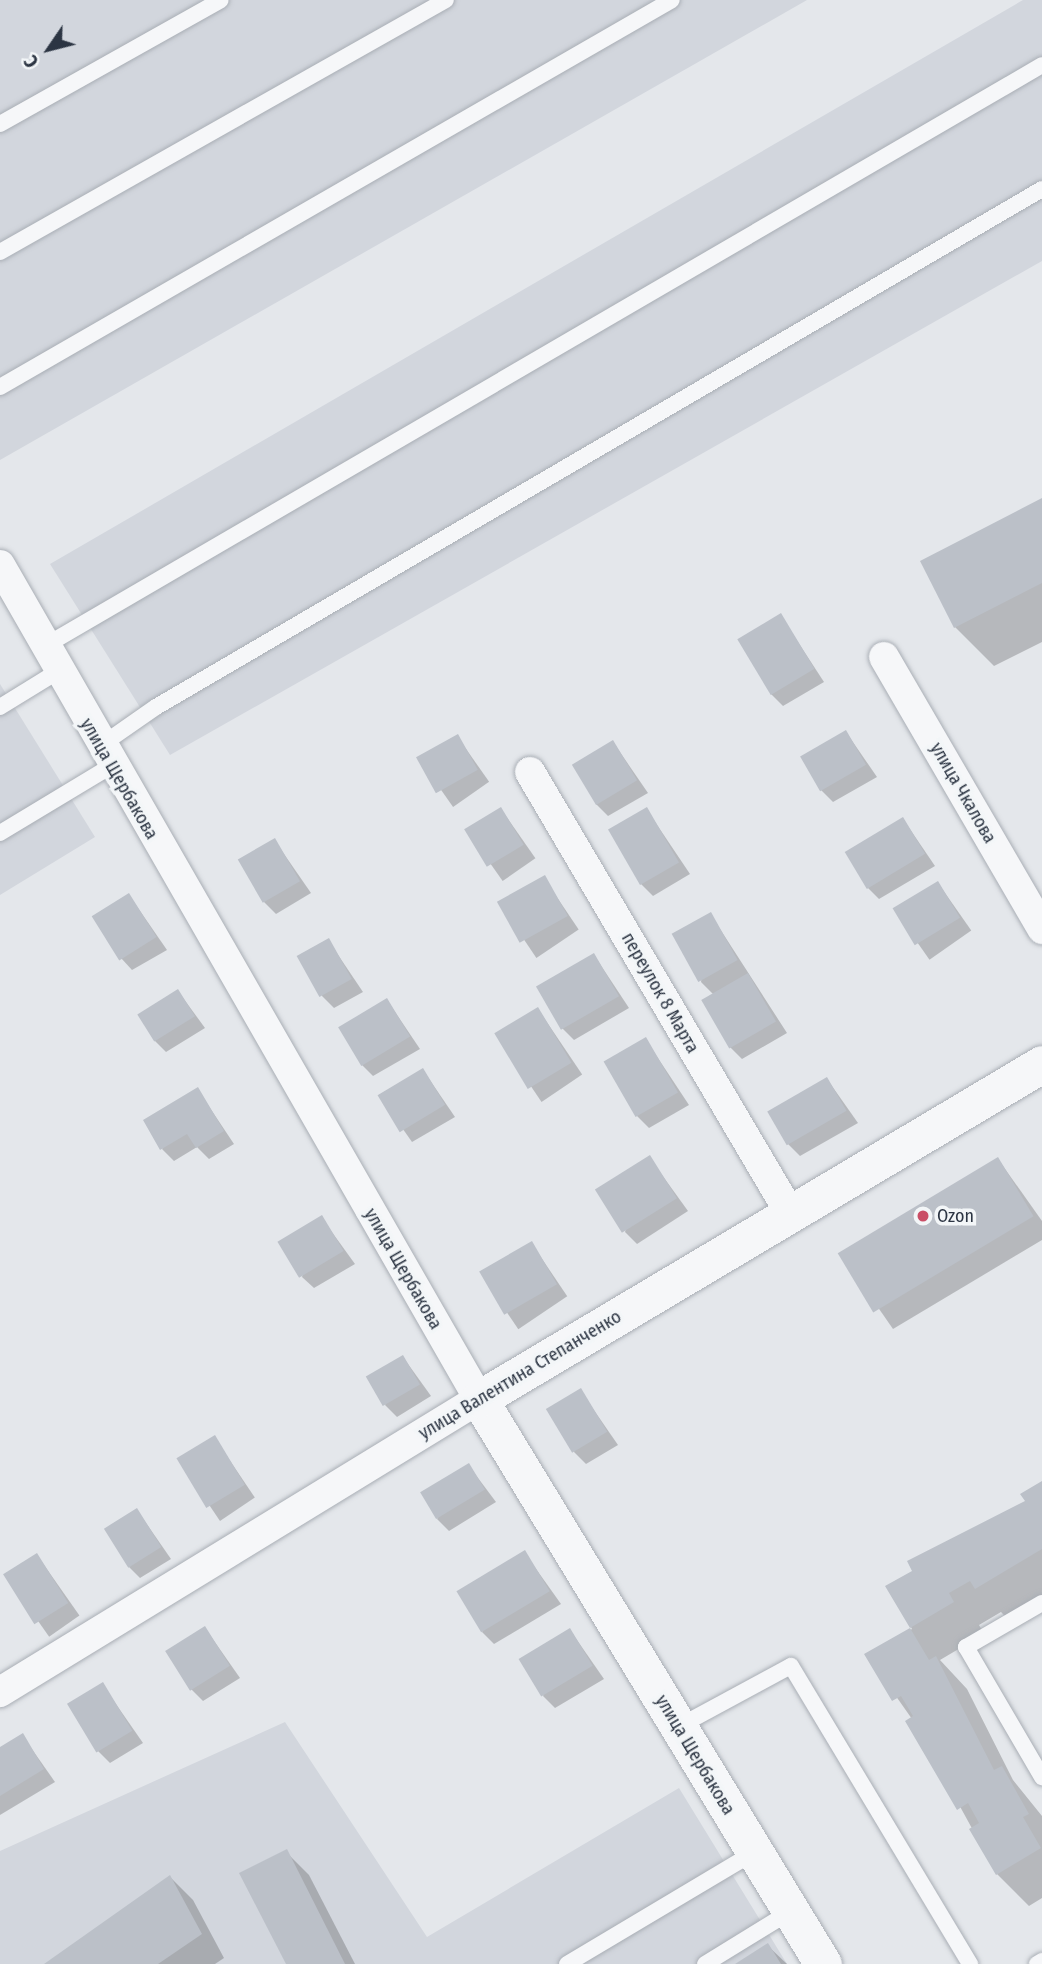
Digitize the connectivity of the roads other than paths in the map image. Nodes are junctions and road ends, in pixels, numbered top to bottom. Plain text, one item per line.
1 (221, 0) edge
2 (446, 0) edge
3 (672, 0) edge
4 (1042, 65) edge
5 (0, 124) edge
6 (1042, 189) edge
7 (0, 253) edge
8 (0, 387) edge
9 (0, 565) edge
10 (884, 657) dead end
11 (50, 659) junction
12 (0, 708) edge
13 (106, 756) junction
14 (530, 772) dead end
15 (0, 833) edge
16 (1042, 929) edge
17 (1042, 1064) edge
18 (790, 1213) junction
19 (479, 1399) junction
20 (1042, 1603) edge
21 (0, 1692) edge
22 (678, 1727) junction
23 (1042, 1777) edge
24 (755, 1852) junction
25 (791, 1911) junction
26 (1042, 1961) edge
27 (567, 1964) edge
28 (705, 1964) edge
29 (823, 1964) edge
30 (970, 1964) edge
31 (1037, 1964) edge

1 - 5 lane
2 - 7 lane
3 - 8 lane
4 - 11 lane
6 - 13 lane
9 - 11 street, улица Щербакова
10 - 16 street, улица Чкалова
11 - 12 lane
11 - 13 street, улица Щербакова
13 - 15 lane
13 - 19 street, улица Щербакова
14 - 18 street, переулок 8 Марта
17 - 18 street, улица Валентина Степанченко
18 - 19 street, улица Валентина Степанченко
19 - 21 street, улица Валентина Степанченко
19 - 22 street, улица Щербакова
20 - 23 lane
22 - 24 street, улица Щербакова
22 - 30 lane
24 - 25 street, улица Щербакова
24 - 27 lane
25 - 28 lane
25 - 29 street, улица Щербакова
26 - 31 lane

